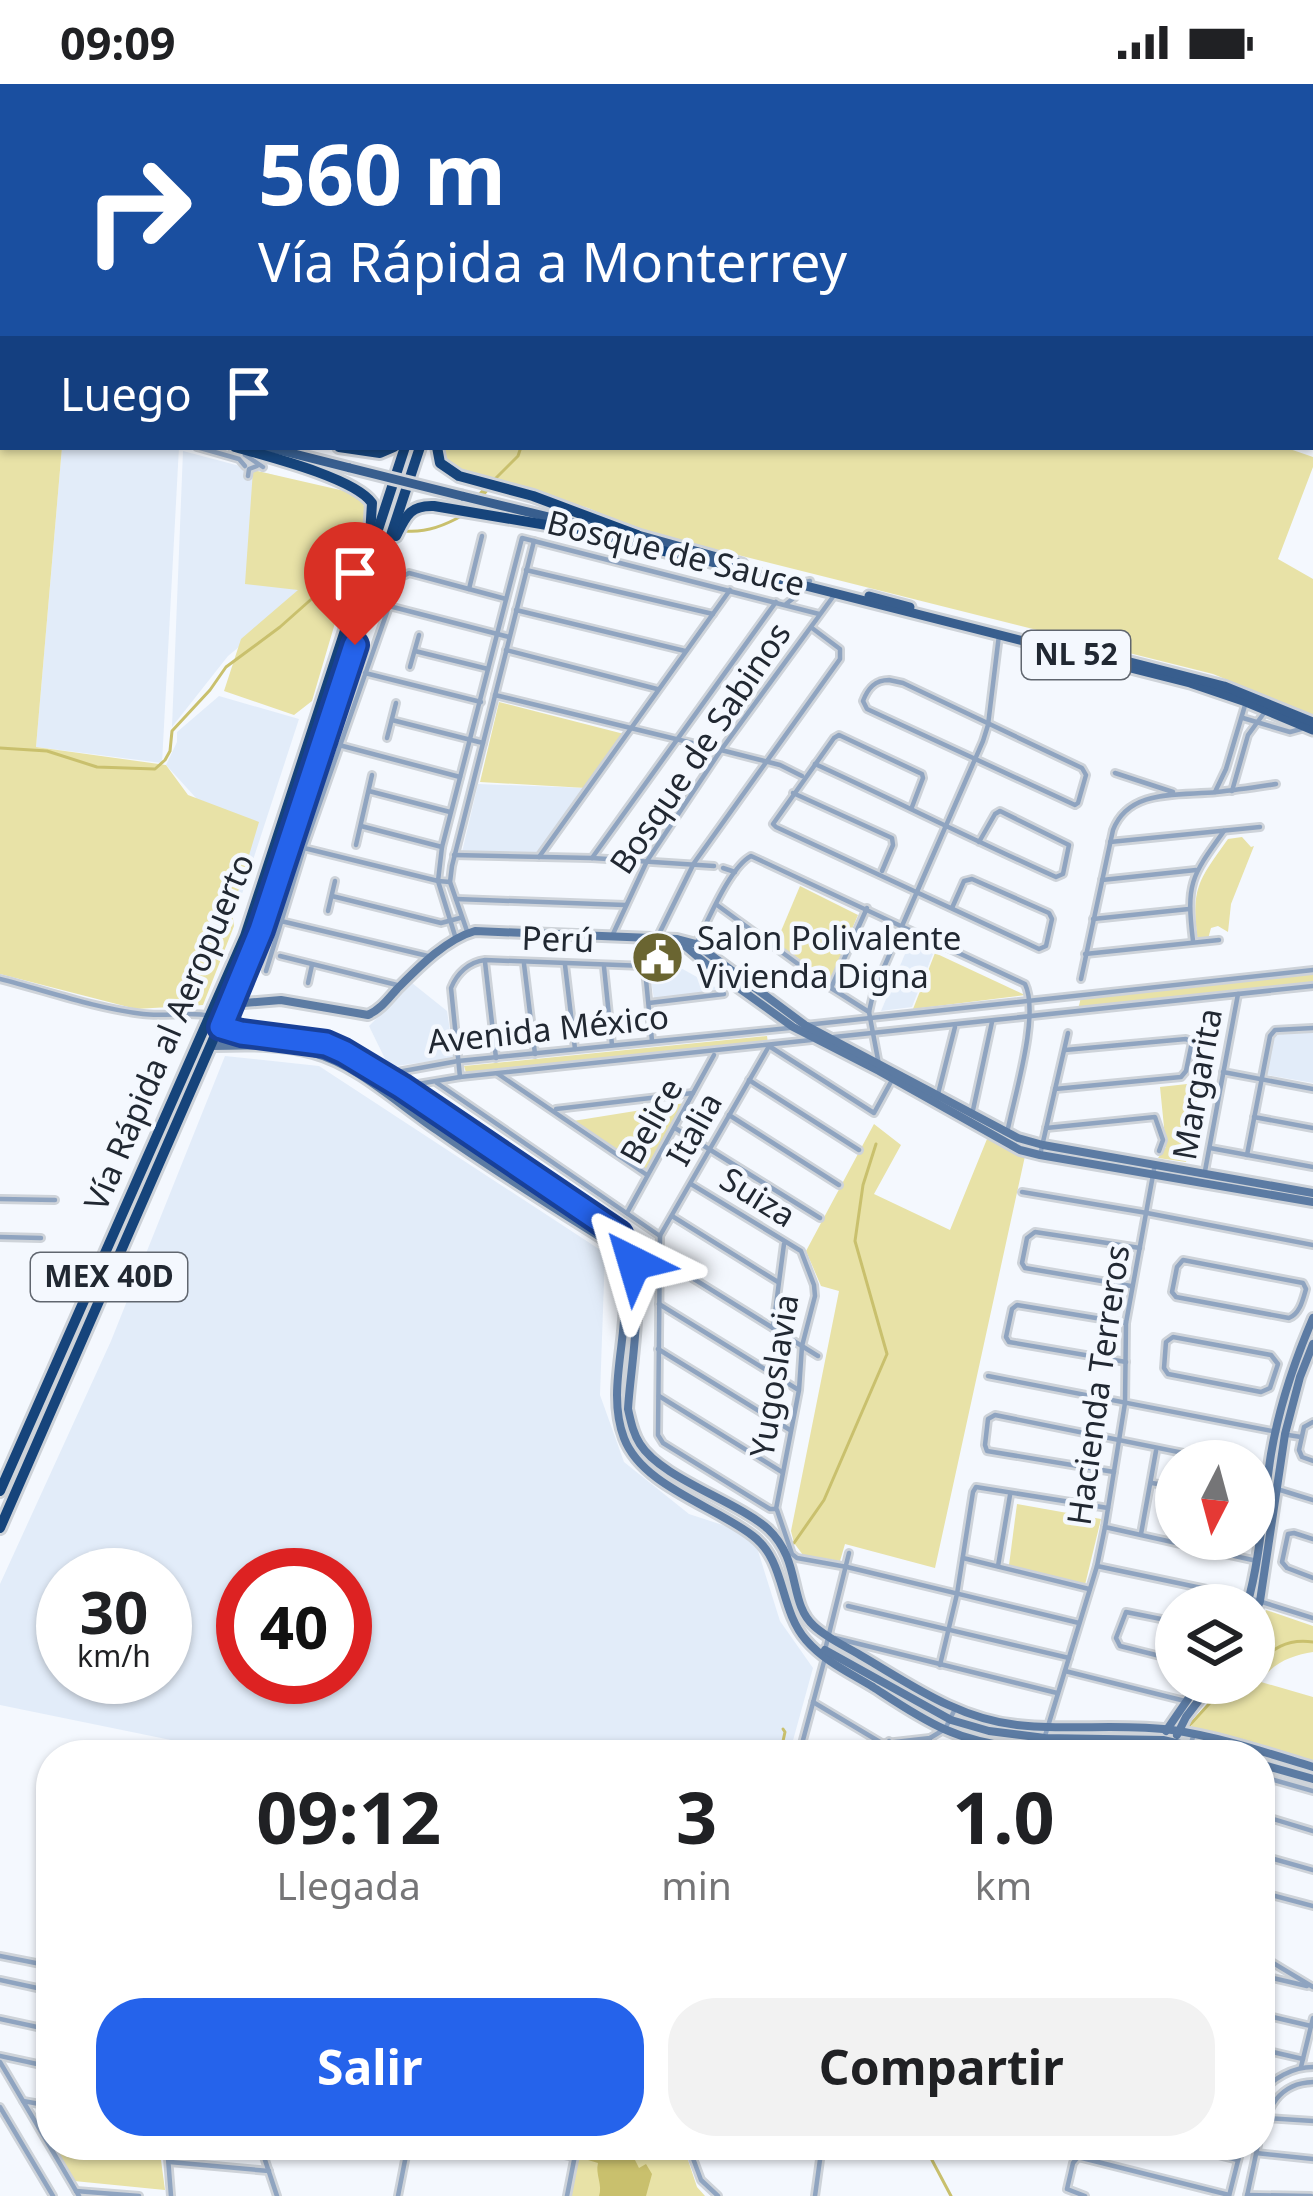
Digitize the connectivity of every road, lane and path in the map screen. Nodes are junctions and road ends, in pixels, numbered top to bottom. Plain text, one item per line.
1 (208, 450) edge
2 (240, 450) edge
3 (245, 450) edge
4 (280, 450) edge
5 (295, 450) edge
6 (404, 450) edge
7 (419, 450) edge
8 (438, 450) edge
9 (245, 466) dead end
10 (350, 466) junction
11 (248, 476) dead end
12 (462, 494) junction
13 (637, 535) junction
14 (482, 536) dead end
15 (534, 541) junction
16 (675, 554) junction
17 (366, 564) junction
18 (381, 566) junction
19 (526, 570) junction
20 (805, 583) junction
21 (470, 589) junction
22 (730, 590) junction
23 (830, 590) junction
24 (506, 599) junction
25 (776, 602) junction
26 (786, 604) junction
27 (389, 606) junction
28 (516, 610) junction
29 (713, 614) junction
30 (819, 614) junction
31 (811, 627) junction
32 (999, 632) junction
33 (497, 634) junction
34 (419, 635) dead end
35 (509, 637) junction
36 (506, 650) junction
37 (415, 651) junction
38 (685, 651) junction
39 (410, 667) dead end
40 (488, 669) junction
41 (365, 673) junction
42 (658, 689) junction
43 (495, 695) junction
44 (481, 702) junction
45 (1246, 702) junction
46 (396, 703) dead end
47 (1265, 706) junction
48 (1242, 718) junction
49 (392, 720) junction
50 (1255, 722) junction
51 (988, 725) junction
52 (1311, 726) edge
53 (631, 728) junction
54 (387, 739) dead end
55 (470, 740) junction
56 (676, 740) junction
57 (483, 743) junction
58 (339, 745) junction
59 (721, 750) junction
60 (976, 759) junction
61 (766, 762) junction
62 (815, 764) junction
63 (1115, 773) dead end
64 (372, 776) dead end
65 (460, 776) junction
66 (805, 777) junction
67 (1276, 784) dead end
68 (1232, 790) junction
69 (369, 791) junction
70 (1215, 792) junction
71 (793, 793) junction
72 (1179, 794) junction
73 (911, 808) junction
74 (450, 812) junction
75 (362, 826) junction
76 (946, 826) junction
77 (1260, 827) dead end
78 (1224, 831) junction
79 (980, 842) junction
80 (1110, 842) junction
81 (356, 845) dead end
82 (442, 847) junction
83 (304, 848) junction
84 (454, 855) junction
85 (538, 857) junction
86 (592, 859) junction
87 (647, 861) junction
88 (694, 863) junction
89 (714, 866) dead end
90 (723, 868) dead end
91 (1196, 870) junction
92 (735, 872) junction
93 (881, 874) junction
94 (1102, 880) junction
95 (335, 881) dead end
96 (438, 881) junction
97 (450, 881) junction
98 (918, 891) junction
99 (332, 896) junction
100 (456, 898) junction
101 (625, 905) junction
102 (717, 905) junction
103 (867, 908) junction
104 (952, 908) junction
105 (1189, 909) junction
106 (328, 911) dead end
107 (461, 917) junction
108 (1093, 919) junction
109 (281, 921) junction
110 (449, 922) junction
111 (902, 926) junction
112 (467, 933) junction
113 (613, 934) junction
114 (642, 935) junction
115 (658, 936) junction
116 (455, 939) junction
117 (1219, 940) dead end
118 (1193, 943) junction
119 (694, 948) junction
120 (1085, 954) junction
121 (280, 956) dead end
122 (432, 957) junction
123 (485, 960) junction
124 (524, 962) junction
125 (313, 963) junction
126 (565, 964) junction
127 (604, 965) junction
128 (645, 966) junction
129 (1313, 970) edge
130 (266, 971) dead end
131 (1081, 979) dead end
132 (0, 980) edge
133 (308, 983) dead end
134 (401, 986) junction
135 (1313, 986) edge
136 (831, 988) junction
137 (724, 994) dead end
138 (1077, 994) junction
139 (1238, 994) junction
140 (1030, 999) junction
141 (1011, 1000) junction
142 (649, 1003) junction
143 (231, 1004) junction
144 (944, 1008) junction
145 (1072, 1013) junction
146 (870, 1014) junction
147 (210, 1016) junction
148 (1031, 1017) junction
149 (1011, 1019) junction
150 (992, 1021) junction
151 (805, 1024) junction
152 (956, 1025) junction
153 (945, 1026) junction
154 (221, 1027) junction
155 (793, 1027) junction
156 (1313, 1028) edge
157 (767, 1030) junction
158 (241, 1033) junction
159 (874, 1034) junction
160 (1068, 1034) dead end
161 (832, 1037) junction
162 (818, 1039) junction
163 (652, 1041) junction
164 (238, 1045) junction
165 (612, 1045) junction
166 (212, 1046) junction
167 (769, 1046) junction
168 (575, 1049) junction
169 (1064, 1050) junction
170 (716, 1052) junction
171 (536, 1054) junction
172 (496, 1058) junction
173 (458, 1061) junction
174 (879, 1066) junction
175 (1223, 1072) junction
176 (380, 1073) junction
177 (498, 1074) junction
178 (460, 1077) junction
179 (362, 1078) junction
180 (893, 1079) junction
181 (749, 1080) junction
182 (1261, 1080) junction
183 (437, 1083) junction
184 (402, 1087) junction
185 (1055, 1089) junction
186 (1313, 1089) edge
187 (382, 1090) junction
188 (693, 1093) junction
189 (937, 1098) junction
190 (553, 1110) junction
191 (729, 1115) junction
192 (972, 1117) junction
193 (1254, 1117) junction
194 (675, 1128) junction
195 (1046, 1128) junction
196 (1313, 1128) edge
197 (1006, 1137) junction
198 (710, 1148) junction
199 (1210, 1148) junction
200 (859, 1150) dead end
201 (1041, 1150) junction
202 (1159, 1151) dead end
203 (1246, 1155) junction
204 (1313, 1167) edge
205 (1155, 1169) junction
206 (648, 1176) junction
207 (1204, 1178) junction
208 (691, 1184) junction
209 (839, 1184) dead end
210 (1022, 1192) dead end
211 (1313, 1198) edge
212 (0, 1199) edge
213 (55, 1200) dead end
214 (627, 1213) junction
215 (1147, 1213) junction
216 (672, 1216) junction
217 (820, 1218) dead end
218 (660, 1236) junction
219 (0, 1238) edge
220 (41, 1238) dead end
221 (784, 1241) junction
222 (1313, 1245) edge
223 (1140, 1248) junction
224 (801, 1251) joint
225 (660, 1258) junction
226 (778, 1282) junction
227 (1131, 1286) junction
228 (1303, 1301) junction
229 (659, 1304) junction
230 (1313, 1304) edge
231 (1313, 1318) edge
232 (1126, 1322) junction
233 (773, 1328) junction
234 (1313, 1344) edge
235 (802, 1346) junction
236 (658, 1348) junction
237 (818, 1356) dead end
238 (1311, 1357) edge
239 (1126, 1361) junction
240 (1276, 1375) junction
241 (988, 1376) dead end
242 (1298, 1380) junction
243 (799, 1390) junction
244 (659, 1396) junction
245 (1126, 1403) junction
246 (1313, 1422) edge
247 (790, 1430) junction
248 (1280, 1433) junction
249 (1301, 1437) junction
250 (1120, 1439) junction
251 (1155, 1448) edge
252 (1275, 1449) edge
253 (1313, 1461) edge
254 (1155, 1463) edge
255 (783, 1472) junction
256 (1114, 1472) junction
257 (1152, 1483) junction
258 (1155, 1484) edge
259 (1277, 1489) junction
260 (0, 1491) edge
261 (1011, 1492) junction
262 (1313, 1500) edge
263 (1275, 1502) edge
264 (1108, 1508) junction
265 (776, 1509) junction
266 (1105, 1527) junction
267 (0, 1528) edge
268 (1141, 1534) junction
269 (1313, 1539) edge
270 (1275, 1548) edge
271 (1283, 1550) junction
272 (849, 1553) dead end
273 (963, 1558) junction
274 (1257, 1561) joint
275 (1097, 1565) junction
276 (998, 1566) junction
277 (847, 1567) junction
278 (1313, 1578) edge
279 (1177, 1584) edge
280 (1254, 1584) edge
281 (1090, 1589) junction
282 (957, 1594) junction
283 (848, 1606) dead end
284 (1275, 1608) edge
285 (1155, 1618) edge
286 (1313, 1618) edge
287 (1079, 1623) junction
288 (948, 1629) junction
289 (830, 1637) junction
290 (825, 1654) junction
291 (1155, 1655) edge
292 (1069, 1658) junction
293 (940, 1665) junction
294 (1065, 1671) junction
295 (1058, 1694) junction
296 (1155, 1694) edge
297 (812, 1702) junction
298 (1183, 1704) edge
299 (1198, 1704) edge
300 (955, 1709) junction
301 (948, 1725) junction
302 (1048, 1727) junction
303 (1165, 1735) junction
304 (1177, 1737) junction
305 (930, 1738) joint
306 (1045, 1738) junction
307 (802, 1740) edge
308 (877, 1740) edge
309 (910, 1740) edge
310 (986, 1740) edge
311 (1164, 1740) edge
312 (1179, 1740) edge
313 (1275, 1761) edge
314 (1313, 1767) edge
315 (1275, 1768) edge
316 (1313, 1779) edge
317 (1275, 1780) edge
318 (1313, 1791) edge
319 (1275, 1820) edge
320 (1313, 1832) edge
321 (1275, 1859) edge
322 (1313, 1870) edge
323 (1275, 1895) edge
324 (1312, 1904) edge
325 (0, 1956) edge
326 (36, 1963) edge
327 (1275, 1964) edge
328 (1275, 1978) edge
329 (0, 1980) edge
330 (36, 1987) edge
331 (1313, 1987) edge
332 (1275, 2016) edge
333 (0, 2019) edge
334 (1312, 2022) edge
335 (36, 2027) edge
336 (1275, 2054) edge
337 (0, 2059) edge
338 (1302, 2063) junction
339 (36, 2065) edge
340 (1313, 2067) edge
341 (1275, 2081) edge
342 (1313, 2082) edge
343 (1275, 2100) edge
344 (23, 2101) junction
345 (36, 2103) edge
346 (0, 2107) edge
347 (1275, 2119) edge
348 (1313, 2121) edge
349 (36, 2123) edge
350 (1275, 2149) edge
351 (1313, 2159) edge
352 (58, 2160) edge
353 (265, 2160) edge
354 (405, 2160) edge
355 (574, 2160) edge
356 (694, 2160) edge
357 (820, 2160) edge
358 (1076, 2160) edge
359 (1090, 2160) edge
360 (1238, 2160) edge
361 (1255, 2160) edge
362 (170, 2162) joint
363 (269, 2170) junction
364 (78, 2194) edge
365 (1247, 2195) edge
366 (53, 2196) edge
367 (139, 2196) edge
368 (171, 2196) edge
369 (278, 2196) edge
370 (398, 2196) edge
371 (567, 2196) edge
372 (718, 2196) edge
373 (815, 2196) edge
374 (1085, 2196) edge
375 (1229, 2196) edge
376 (1311, 2196) edge

1 - 9 street
2 - 11 street
3 - 17 highway
4 - 10 main road
5 - 10 main road
6 - 17 highway, Vía Rápida al Aeropuerto / MEX 40D
7 - 18 highway, MEX 40D
8 - 13 highway
10 - 12 main road, bridge
12 - 13 main road
12 - 16 main road
13 - 20 main road
14 - 21 street
15 - 19 street
15 - 22 street, Bosque de Sauce
15 - 24 street, Bosque de Sauce
16 - 18 highway
16 - 20 main road, NL 52
17 - 147 highway, Vía Rápida al Aeropuerto / MEX 40D
18 - 143 highway, MEX 40D
19 - 28 street
19 - 29 street
20 - 23 main road, NL 52
20 - 26 street
21 - 24 street
21 - 27 street
22 - 25 street, Bosque de Sauce
22 - 29 street
23 - 30 street, Bosque de Sabinos
23 - 32 main road, NL 52
24 - 33 street
25 - 26 street, Bosque de Sauce
25 - 56 street
26 - 30 street, Bosque de Sauce
27 - 33 street
27 - 41 street
28 - 35 street
28 - 38 street
29 - 38 street
30 - 31 street, Bosque de Sabinos
31 - 59 street, Bosque de Sabinos
31 - 61 street
32 - 45 main road, NL 52
32 - 47 main road
32 - 51 street
33 - 35 street
33 - 40 street
34 - 37 street
35 - 36 street
36 - 42 street
36 - 43 street
37 - 39 street
37 - 40 street
38 - 42 street
40 - 44 street
41 - 44 street
41 - 58 street
42 - 53 street
43 - 53 street
43 - 57 street
44 - 55 street
45 - 47 main road, NL 52
45 - 48 street
46 - 49 street
47 - 50 street
47 - 52 main road, NL 52
47 - 52 main road
48 - 50 street
48 - 70 street
49 - 54 street
49 - 55 street
50 - 52 street
50 - 68 street
51 - 60 street
51 - 60 street
51 - 60 street
53 - 56 street
53 - 85 street
55 - 57 street
55 - 65 street
56 - 59 street
56 - 86 street
57 - 84 street
58 - 65 street
58 - 83 street
59 - 61 street
59 - 87 street, Bosque de Sabinos
60 - 76 street
61 - 66 street
61 - 88 street
62 - 66 street
62 - 73 street
62 - 73 street
63 - 72 street
64 - 69 street
65 - 74 street
66 - 71 street
67 - 68 street
68 - 70 street
69 - 74 street
69 - 75 street
70 - 72 street
71 - 93 street
71 - 93 street
72 - 80 street
73 - 76 street
74 - 82 street
75 - 81 street
75 - 82 street
76 - 79 street
76 - 98 street
77 - 78 street
78 - 80 street
78 - 91 street
79 - 79 street
80 - 94 street
82 - 96 street
83 - 96 street
83 - 109 street
84 - 85 street
84 - 97 street
85 - 86 street
86 - 87 street
87 - 88 street
87 - 101 street, Bosque de Sabinos
88 - 89 street
88 - 115 street
90 - 92 street
91 - 94 street
91 - 105 street
92 - 102 street
92 - 103 street
93 - 98 street
94 - 108 street
95 - 99 street
96 - 97 street
96 - 110 street
97 - 100 street
98 - 104 street
98 - 111 street
99 - 106 street
99 - 110 street
100 - 101 street
100 - 107 street
101 - 113 street, Bosque de Sabinos
102 - 119 street
102 - 136 street
103 - 111 street
103 - 136 street
104 - 104 street
105 - 108 street
105 - 118 street
107 - 110 street
107 - 112 street
108 - 120 street
109 - 122 street
109 - 130 street
110 - 116 street
111 - 140 street
111 - 146 street
112 - 113 street
112 - 116 street
113 - 114 street
114 - 115 street
114 - 128 street
115 - 119 street
116 - 122 street
117 - 118 street
118 - 120 street
119 - 151 street
119 - 155 street
120 - 131 street
121 - 125 street
122 - 134 street
123 - 124 street, Perú
123 - 172 street
123 - 173 street, Perú
124 - 126 street, Perú
124 - 171 street
125 - 133 street
125 - 134 street
126 - 127 street, Perú
126 - 168 street
127 - 128 street, Perú
127 - 165 street
128 - 142 street
129 - 138 street, Avenida México
132 - 147 street
134 - 143 street
135 - 139 street, Avenida México
136 - 146 street
137 - 142 street
138 - 140 street, Avenida México
138 - 145 street
139 - 145 street, Avenida México
139 - 175 street, Margarita
140 - 141 street, Avenida México
140 - 148 street
141 - 144 street, Avenida México
141 - 149 street
142 - 163 street
143 - 154 highway, MEX 40D
144 - 146 street, Avenida México
144 - 153 street
145 - 148 street, Avenida México
146 - 151 street, Avenida México
146 - 159 street
147 - 260 highway, Vía Rápida al Aeropuerto / MEX 40D
148 - 149 street, Avenida México
148 - 197 street
149 - 150 street, Avenida México
150 - 152 street, Avenida México
150 - 192 street
151 - 155 street, Avenida México
151 - 161 street
152 - 153 street, Avenida México
152 - 189 street
153 - 159 street, Avenida México
154 - 158 street
154 - 166 highway, MEX 40D
155 - 157 street, Avenida México
155 - 162 street
156 - 182 street
157 - 163 street, Avenida México
157 - 167 street
158 - 164 street
158 - 176 street
159 - 161 street, Avenida México
159 - 174 street
160 - 169 street
161 - 162 street, Avenida México
161 - 174 street
162 - 167 street, Avenida México
162 - 174 street
163 - 165 street, Avenida México
164 - 166 street
164 - 179 street
165 - 168 street, Avenida México
166 - 267 highway, MEX 40D
167 - 170 street, Avenida México
167 - 180 street
167 - 181 street, Italia
168 - 171 street, Avenida México
169 - 185 street
169 - 185 street
170 - 177 street, Avenida México
170 - 188 street, Belice
171 - 172 street, Avenida México
172 - 173 street, Avenida México
173 - 176 street, Avenida México
173 - 178 street
174 - 180 street
174 - 189 street
175 - 182 street
175 - 199 street, Margarita
176 - 179 street, Avenida México
176 - 184 street
177 - 178 street, Avenida México
177 - 190 street
178 - 183 street, Avenida México
179 - 187 street
180 - 189 street
181 - 191 street, Italia
181 - 200 street
182 - 186 street
182 - 193 street
183 - 184 street, Avenida México
183 - 214 street
184 - 187 street, Avenida México
184 - 289 street
185 - 195 street
187 - 290 street
188 - 190 street
188 - 194 street, Belice
189 - 192 street
190 - 206 street
191 - 198 street, Italia
191 - 209 street
192 - 197 street
193 - 196 street
193 - 203 street
194 - 198 street
194 - 206 street, Belice
195 - 201 street
195 - 202 street
197 - 201 street
198 - 208 street, Italia
198 - 217 street
199 - 203 street
199 - 207 street, Margarita
201 - 205 street
203 - 204 street
205 - 207 street
205 - 215 street, Hacienda Terreros
206 - 214 street, Belice
207 - 211 street
208 - 216 street, Italia
208 - 221 street, Suiza
210 - 215 street
212 - 213 street
214 - 218 street
215 - 222 street
215 - 223 street, Hacienda Terreros
216 - 218 street, Italia
216 - 226 street
218 - 225 street
219 - 220 street
221 - 224 street, Suiza
221 - 226 street
223 - 227 street, Hacienda Terreros
223 - 227 street
224 - 235 street, Yugoslavia
225 - 229 street
225 - 233 street
226 - 233 street
227 - 232 street, Hacienda Terreros
228 - 228 street
228 - 230 street
229 - 236 street
229 - 243 street
231 - 242 street
232 - 239 street, Hacienda Terreros
232 - 239 street
233 - 235 street
234 - 238 street
235 - 237 street
235 - 243 street, Yugoslavia
236 - 244 street
236 - 247 street
238 - 242 street
239 - 245 street, Hacienda Terreros
240 - 240 street
240 - 242 street
241 - 245 street
242 - 248 street
243 - 247 street, Yugoslavia
244 - 255 street
244 - 265 street
245 - 248 street
245 - 250 street, Hacienda Terreros
246 - 249 street
247 - 255 street, Yugoslavia
248 - 249 street
248 - 252 street
248 - 259 street
249 - 253 street
250 - 251 street
250 - 256 street, Hacienda Terreros
250 - 256 street
254 - 257 street
255 - 265 street, Yugoslavia
256 - 264 street, Hacienda Terreros
257 - 258 street
257 - 268 street
259 - 262 street
259 - 263 street
261 - 264 street
261 - 273 street
261 - 276 street
264 - 266 street, Hacienda Terreros
265 - 277 street
266 - 268 street
266 - 275 street, Hacienda Terreros
268 - 274 street
269 - 271 street
270 - 271 street
271 - 278 street
272 - 277 street
273 - 276 street
273 - 282 street
274 - 280 street
275 - 279 street
275 - 281 street, Hacienda Terreros
276 - 281 street
277 - 282 street
277 - 289 street
281 - 287 street, Hacienda Terreros
282 - 287 street
282 - 288 street
283 - 288 street
284 - 286 street
285 - 291 street
287 - 292 street, Hacienda Terreros
288 - 292 street
288 - 293 street
289 - 290 street
289 - 293 street
289 - 300 street
290 - 297 street
290 - 301 street
292 - 294 street, Hacienda Terreros
293 - 295 street
294 - 295 street, Hacienda Terreros
294 - 296 street
295 - 302 street, Hacienda Terreros
297 - 307 street
297 - 308 street
298 - 303 street
299 - 304 street
300 - 301 street
300 - 302 street
301 - 305 street
301 - 306 street
301 - 310 street
302 - 303 street
302 - 306 street, Hacienda Terreros
303 - 304 street
303 - 306 street
303 - 311 street
304 - 312 street
305 - 309 street
313 - 314 street
315 - 316 street
317 - 318 street
319 - 320 street
321 - 322 street
323 - 324 street
325 - 326 street
327 - 331 street
328 - 331 street
329 - 330 street
332 - 334 street
333 - 335 street
334 - 338 street
336 - 338 street
337 - 339 street
337 - 344 street
338 - 340 street
338 - 341 street
342 - 343 street
344 - 345 street
344 - 349 street
346 - 366 street
347 - 348 street
350 - 351 street
352 - 364 street
353 - 363 street
354 - 370 street
355 - 371 street
356 - 372 street
357 - 373 street
358 - 374 street
359 - 375 street
360 - 375 street
361 - 365 street
362 - 363 street
362 - 368 street
363 - 369 street
364 - 367 street
365 - 376 street

